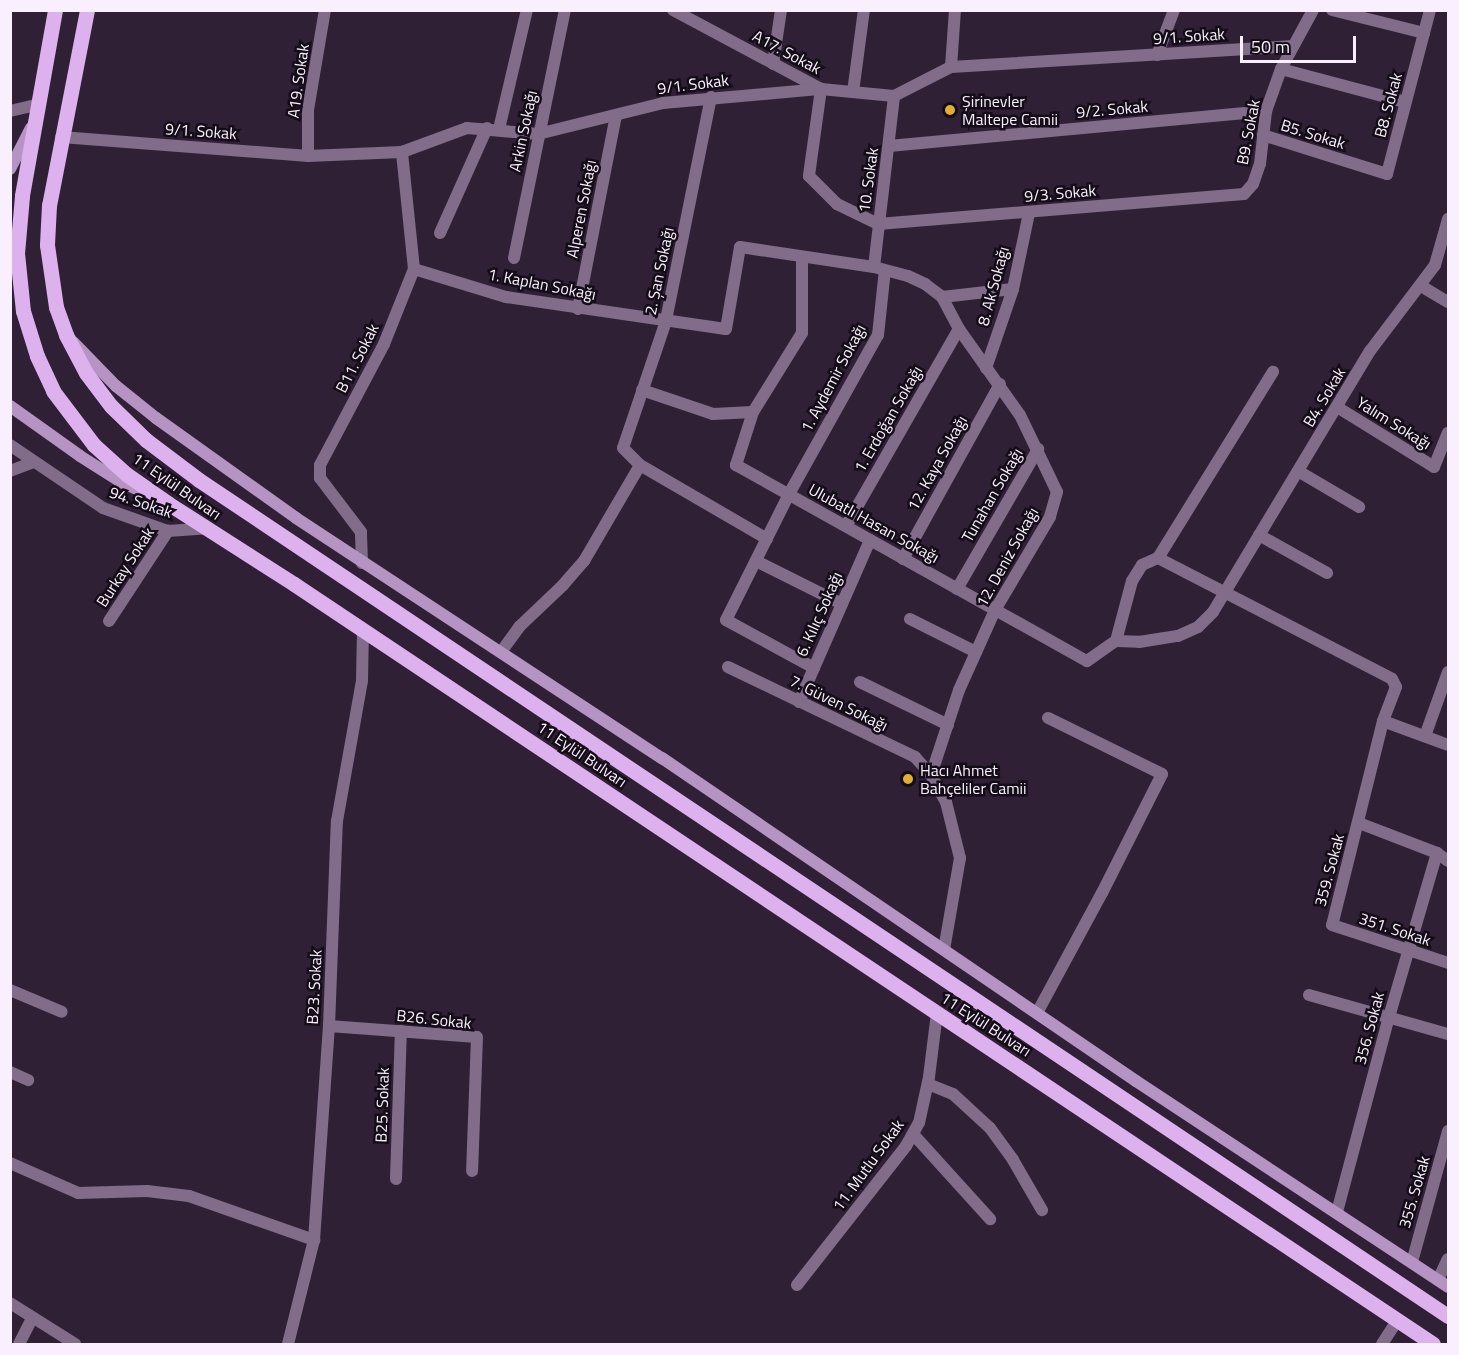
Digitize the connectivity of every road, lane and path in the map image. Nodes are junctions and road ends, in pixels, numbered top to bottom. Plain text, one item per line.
1 (55, 10) edge
2 (87, 10) edge
3 (325, 10) edge
4 (526, 10) edge
5 (565, 10) edge
6 (781, 10) edge
7 (864, 10) edge
8 (955, 10) edge
9 (1174, 10) edge
10 (1313, 10) edge
11 (1332, 10) edge
12 (1430, 10) edge
13 (679, 12) edge
14 (1424, 33) junction
15 (1293, 46) junction
16 (1157, 55) junction
17 (773, 64) junction
18 (951, 67) junction
19 (1281, 69) junction
20 (821, 89) junction
21 (853, 92) junction
22 (894, 96) junction
23 (711, 98) junction
24 (1405, 102) junction
25 (38, 105) junction
26 (10, 111) edge
27 (1266, 111) junction
28 (616, 116) junction
29 (34, 122) junction
30 (493, 129) junction
31 (538, 134) junction
32 (1263, 135) junction
33 (61, 137) junction
34 (889, 146) junction
35 (402, 152) junction
36 (308, 156) junction
37 (10, 169) edge
38 (1387, 174) joint
39 (1244, 194) joint
40 (1029, 213) junction
41 (1449, 219) edge
42 (878, 224) junction
43 (440, 233) dead end
44 (802, 257) junction
45 (514, 258) dead end
46 (414, 269) junction
47 (880, 269) junction
48 (1421, 286) junction
49 (1012, 289) junction
50 (942, 297) junction
51 (1449, 302) edge
52 (578, 309) junction
53 (666, 321) junction
54 (958, 329) junction
55 (66, 335) junction
56 (986, 368) junction
57 (1273, 372) dead end
58 (1000, 384) junction
59 (642, 390) junction
60 (10, 406) edge
61 (1337, 407) junction
62 (753, 412) junction
63 (1449, 433) edge
64 (10, 445) edge
65 (1038, 449) junction
66 (33, 462) junction
67 (640, 465) junction
68 (10, 471) edge
69 (1298, 471) junction
70 (789, 494) junction
71 (169, 504) junction
72 (1359, 507) dead end
73 (846, 526) junction
74 (207, 528) junction
75 (168, 531) junction
76 (1259, 535) junction
77 (767, 539) junction
78 (870, 540) junction
79 (1158, 558) junction
80 (903, 559) junction
81 (756, 561) junction
82 (362, 563) junction
83 (1327, 573) dead end
84 (957, 589) junction
85 (1224, 593) junction
86 (842, 604) junction
87 (995, 610) junction
88 (910, 619) dead end
89 (109, 621) dead end
90 (363, 629) junction
91 (1116, 641) junction
92 (501, 652) junction
93 (976, 652) junction
94 (728, 667) dead end
95 (814, 668) junction
96 (1449, 672) edge
97 (860, 682) dead end
98 (799, 702) junction
99 (1048, 718) dead end
100 (1383, 721) junction
101 (948, 725) junction
102 (1425, 736) junction
103 (1449, 746) edge
104 (931, 775) junction
105 (1359, 823) junction
106 (1437, 853) junction
107 (1449, 861) edge
108 (1332, 926) joint
109 (944, 950) junction
110 (1408, 951) junction
111 (1449, 963) edge
112 (10, 990) edge
113 (1309, 995) dead end
114 (62, 1012) dead end
115 (937, 1013) junction
116 (1037, 1013) junction
117 (1389, 1017) junction
118 (329, 1026) junction
119 (401, 1032) junction
120 (1449, 1034) edge
121 (10, 1072) edge
122 (28, 1080) dead end
123 (928, 1084) junction
124 (1449, 1131) edge
125 (913, 1134) junction
126 (10, 1162) edge
127 (472, 1171) dead end
128 (396, 1179) dead end
129 (1042, 1210) dead end
130 (1337, 1212) junction
131 (990, 1219) dead end
132 (314, 1240) junction
133 (1449, 1259) edge
134 (1412, 1262) junction
135 (1443, 1284) edge
136 (797, 1285) dead end
137 (10, 1304) edge
138 (1449, 1316) edge
139 (33, 1317) junction
140 (1398, 1321) junction
141 (19, 1344) edge
142 (75, 1344) edge
143 (288, 1344) edge
144 (1382, 1344) edge
145 (1433, 1344) edge

1 - 25 main road, 11 Eylül Bulvarı
2 - 33 main road, 11 Eylül Bulvarı
3 - 36 street, A19. Sokak
4 - 30 street
5 - 31 street, Arkin Sokağı
6 - 17 street
7 - 21 street
8 - 18 street
9 - 16 street
10 - 15 street, B9. Sokak
11 - 14 street
12 - 14 street, B8. Sokak
13 - 17 street, A17. Sokak
14 - 24 street, B8. Sokak
15 - 16 street, 9/1. Sokak
15 - 19 street, B9. Sokak
16 - 18 street, 9/1. Sokak
17 - 20 street, A17. Sokak
18 - 22 street, 9/1. Sokak
19 - 24 street
19 - 27 street, B9. Sokak
20 - 21 street, 9/1. Sokak
20 - 23 street, 9/1. Sokak
20 - 42 street
21 - 22 street, 9/1. Sokak
22 - 34 street, 10. Sokak
23 - 28 street, 9/1. Sokak
23 - 53 street, 2. Şan Sokağı
24 - 38 street, B8. Sokak
25 - 26 street
25 - 29 main road, 11 Eylül Bulvarı
27 - 32 street, B9. Sokak
27 - 34 street, 9/2. Sokak
28 - 31 street, 9/1. Sokak
28 - 52 street, Alperen Sokağı
29 - 37 main road
29 - 71 main road, 11 Eylül Bulvarı
30 - 31 street, 9/1. Sokak
30 - 35 street, 9/1. Sokak
30 - 43 street
31 - 45 street, Arkin Sokağı
32 - 38 street, B5. Sokak
32 - 39 street, B9. Sokak
33 - 36 street, 9/1. Sokak
33 - 55 main road, 11 Eylül Bulvarı
34 - 42 street, 10. Sokak
35 - 36 street, 9/1. Sokak
35 - 46 street, B11. Sokak
39 - 40 street, 9/3. Sokak
40 - 42 street, 9/3. Sokak
40 - 49 street, 8. Ak Sokağı
41 - 48 street, B4. Sokak
42 - 47 street, 10. Sokak
44 - 47 street
44 - 53 street, 1. Kaplan Sokağı
44 - 62 street
46 - 52 street, 1. Kaplan Sokağı
46 - 82 street, B11. Sokak
47 - 50 street
47 - 70 street, 1. Aydemir Sokağı
48 - 51 street
48 - 61 street, B4. Sokak
49 - 50 street
49 - 56 street, 8. Ak Sokağı
50 - 54 street, 12. Deniz Sokağı
52 - 53 street, 1. Kaplan Sokağı
53 - 59 street, 2. Şan Sokağı
54 - 56 street, 12. Deniz Sokağı
54 - 73 street, 1. Erdoğan Sokağı
55 - 82 main road
55 - 138 main road, 11 Eylül Bulvarı
56 - 58 street, 12. Deniz Sokağı
57 - 79 street
58 - 65 street, 12. Deniz Sokağı
58 - 80 street, 12. Kaya Sokağı
59 - 62 street
59 - 67 street, 2. Şan Sokağı
60 - 71 main road
61 - 63 street, Yalım Sokağı
61 - 69 street, B4. Sokak
62 - 70 street, Ulubatlı Hasan Sokağı
64 - 66 street, 94. Sokak
65 - 84 street, Tunahan Sokağı
65 - 87 street, 12. Deniz Sokağı
66 - 68 street
66 - 75 street, 94. Sokak
67 - 77 street
67 - 92 street
69 - 72 street
69 - 76 street, B4. Sokak
70 - 73 street, Ulubatlı Hasan Sokağı
70 - 77 street, 1. Aydemir Sokağı
71 - 74 main road, 11 Eylül Bulvarı
73 - 78 street, Ulubatlı Hasan Sokağı
74 - 75 street, 94. Sokak
74 - 90 main road, 11 Eylül Bulvarı
75 - 89 street, Burkay Sokak
76 - 83 street
76 - 85 street, B4. Sokak
77 - 81 street, 1. Aydemir Sokağı
78 - 80 street, Ulubatlı Hasan Sokağı
78 - 86 street, 6. Kılıç Sokağı
79 - 85 street
79 - 91 street
80 - 84 street, Ulubatlı Hasan Sokağı
81 - 86 street
81 - 95 street, 1. Aydemir Sokağı
82 - 92 main road
84 - 87 street, Ulubatlı Hasan Sokağı
85 - 91 street, B4. Sokak
85 - 100 street
86 - 95 street, 6. Kılıç Sokağı
87 - 91 street, Ulubatlı Hasan Sokağı
87 - 93 street, 12. Deniz Sokağı
88 - 93 street
90 - 115 main road, 11 Eylül Bulvarı
90 - 118 street, B23. Sokak
92 - 109 main road
93 - 101 street, 12. Deniz Sokağı
94 - 98 street, 7. Güven Sokağı
95 - 98 street, 6. Kılıç Sokağı
96 - 102 street
97 - 101 street
98 - 104 street, 7. Güven Sokağı
99 - 116 street
100 - 102 street
100 - 105 street, 359. Sokak
101 - 104 street, 12. Deniz Sokağı
102 - 103 street
104 - 109 street
105 - 106 street
105 - 108 street, 359. Sokak
106 - 107 street
106 - 110 street, 356. Sokak
108 - 110 street, 351. Sokak
109 - 116 main road
110 - 111 street, 351. Sokak
110 - 117 street, 356. Sokak
112 - 114 street
113 - 117 street
115 - 123 street, 11. Mutlu Sokak
115 - 140 main road, 11 Eylül Bulvarı
116 - 130 main road
117 - 120 street
117 - 130 street, 356. Sokak
118 - 119 street, B26. Sokak
118 - 132 street, B23. Sokak
119 - 127 street, B26. Sokak
119 - 128 street, B25. Sokak
121 - 122 street
123 - 125 street, 11. Mutlu Sokak
123 - 129 street
124 - 134 street, 355. Sokak
125 - 131 street
125 - 136 street, 11. Mutlu Sokak
126 - 132 street
130 - 134 main road
132 - 143 street, B23. Sokak
133 - 135 street
134 - 135 main road
137 - 139 street
139 - 141 street
139 - 142 street
140 - 144 street
140 - 145 main road, 11 Eylül Bulvarı

